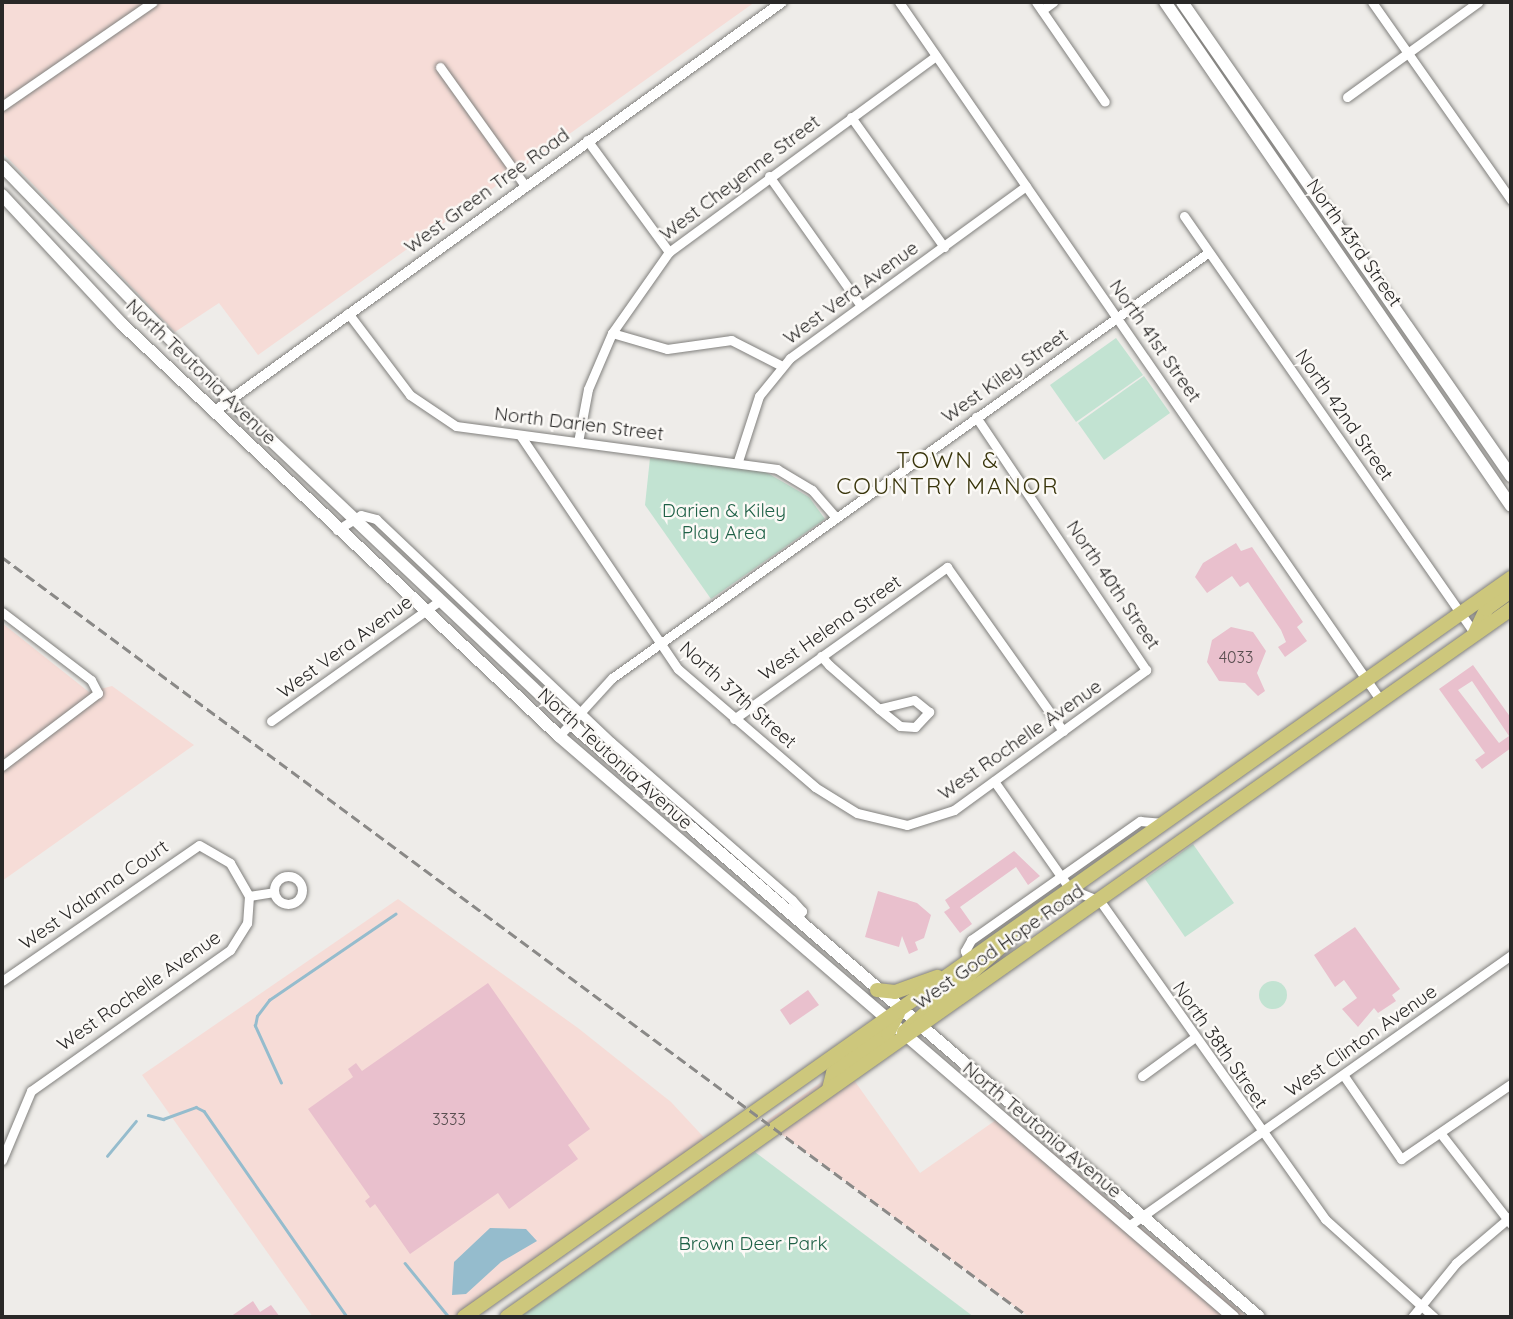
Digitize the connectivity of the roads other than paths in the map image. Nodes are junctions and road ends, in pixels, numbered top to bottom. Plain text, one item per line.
1 (153, 2) edge
2 (782, 2) edge
3 (899, 2) edge
4 (1053, 2) edge
5 (1165, 2) edge
6 (1182, 2) edge
7 (1372, 2) edge
8 (1478, 2) edge
9 (1039, 6) edge
10 (1409, 52) junction
11 (936, 56) junction
12 (440, 67) dead end
13 (1346, 97) dead end
14 (1105, 102) dead end
15 (2, 106) edge
16 (851, 117) junction
17 (587, 140) junction
18 (2, 166) edge
19 (769, 176) junction
20 (523, 183) junction
21 (1027, 186) junction
22 (2, 195) edge
23 (1511, 200) edge
24 (1184, 216) dead end
25 (944, 247) junction
26 (668, 252) junction
27 (1209, 252) junction
28 (861, 306) junction
29 (348, 313) junction
30 (1118, 317) junction
31 (612, 332) junction
32 (782, 366) junction
33 (228, 398) junction
34 (215, 411) junction
35 (976, 417) junction
36 (520, 435) junction
37 (578, 442) junction
38 (738, 461) junction
39 (1511, 476) edge
40 (1511, 506) edge
41 (836, 517) junction
42 (352, 520) junction
43 (337, 530) junction
44 (1511, 578) edge
45 (1511, 592) edge
46 (439, 601) junction
47 (1511, 609) edge
48 (424, 611) junction
49 (2, 612) edge
50 (1460, 614) junction
51 (1475, 634) junction
52 (658, 644) junction
53 (821, 656) junction
54 (1146, 670) joint
55 (1367, 679) junction
56 (1381, 701) junction
57 (879, 709) junction
58 (580, 713) junction
59 (734, 719) junction
60 (271, 721) dead end
61 (571, 724) junction
62 (1063, 731) junction
63 (559, 736) junction
64 (2, 766) edge
65 (994, 781) junction
66 (1163, 823) junction
67 (907, 825) joint
68 (1061, 876) junction
69 (1070, 889) junction
70 (274, 892) dead end
71 (249, 896) junction
72 (1100, 901) junction
73 (799, 915) junction
74 (1511, 955) edge
75 (974, 966) junction
76 (952, 972) junction
77 (2, 981) edge
78 (877, 990) junction
79 (899, 1010) junction
80 (915, 1023) junction
81 (893, 1029) junction
82 (1194, 1038) junction
83 (1142, 1076) dead end
84 (1344, 1076) junction
85 (1511, 1084) edge
86 (1259, 1133) junction
87 (1441, 1134) junction
88 (2, 1160) edge
89 (1143, 1216) junction
90 (1509, 1219) edge
91 (1127, 1227) junction
92 (1422, 1306) junction
93 (464, 1317) edge
94 (507, 1317) edge
95 (1233, 1317) edge
96 (1259, 1317) edge
97 (1412, 1317) edge
98 (1434, 1317) edge

1 - 15 street
2 - 17 street, West Green Tree Road
3 - 11 street, North 41st Street
4 - 9 street
5 - 40 main road, North 43rd Street
6 - 39 main road, North 43rd Street
7 - 10 street
8 - 10 street
9 - 14 street
10 - 13 street
10 - 23 street
11 - 16 street, West Cheyenne Street
11 - 21 street, North 41st Street
12 - 20 street
16 - 19 street, West Cheyenne Street
16 - 25 street
17 - 20 street, West Green Tree Road
17 - 26 street
18 - 33 main road, North Teutonia Avenue
19 - 26 street, West Cheyenne Street
19 - 28 street
20 - 29 street, West Green Tree Road
21 - 25 street, West Vera Avenue
21 - 30 street, North 41st Street
22 - 34 main road, North Teutonia Avenue
24 - 27 street, North 42nd Street
25 - 28 street, West Vera Avenue
26 - 31 street, West Cheyenne Street
27 - 30 street, West Kiley Street
27 - 50 street, North 42nd Street
28 - 32 street, West Vera Avenue
29 - 33 street, West Green Tree Road
29 - 36 street, North Darien Street
30 - 35 street, West Kiley Street
30 - 55 street, North 41st Street
31 - 32 street
31 - 37 street, West Cheyenne Street
32 - 38 street, West Vera Avenue
33 - 34 street, West Green Tree Road
33 - 42 main road, North Teutonia Avenue
34 - 43 main road, North Teutonia Avenue
35 - 41 street, West Kiley Street
35 - 54 street, North 40th Street
36 - 37 street, North Darien Street
36 - 52 street, North 37th Street
37 - 38 street, North Darien Street
38 - 41 street, North Darien Street
41 - 52 street, West Kiley Street
42 - 43 street
42 - 46 main road, North Teutonia Avenue
42 - 58 street, North Teutonia Avenue
43 - 48 main road, North Teutonia Avenue
44 - 50 main road, West Good Hope Road
45 - 51 main road
46 - 48 street, West Vera Avenue
46 - 61 main road, North Teutonia Avenue
47 - 51 main road, West Good Hope Road
48 - 60 street, West Vera Avenue
48 - 63 main road, North Teutonia Avenue
49 - 64 street
50 - 51 street, North 42nd Street
50 - 55 main road, West Good Hope Road
51 - 56 main road, West Good Hope Road
52 - 58 street, West Kiley Street
52 - 59 street, North 37th Street
53 - 57 street
53 - 59 street, West Helena Street
53 - 62 street, West Helena Street
54 - 62 street, West Rochelle Avenue
55 - 56 street, North 41st Street
55 - 66 main road, West Good Hope Road
56 - 72 main road, West Good Hope Road
57 - 57 street
58 - 61 street, West Kiley Street
58 - 73 street, North Teutonia Avenue
59 - 67 street, North 37th Street
61 - 63 street, West Kiley Street
61 - 73 main road, North Teutonia Avenue
62 - 65 street, West Rochelle Avenue
63 - 81 main road, North Teutonia Avenue
65 - 67 street, West Rochelle Avenue
65 - 68 street
66 - 68 street, West Good Hope Road
66 - 69 main road, West Good Hope Road
68 - 69 street
68 - 75 street, West Good Hope Road
69 - 72 street
69 - 75 main road, West Good Hope Road
70 - 71 street
71 - 77 street, West Valanna Court
71 - 88 street, West Rochelle Avenue
72 - 75 main road, West Good Hope Road
72 - 82 street, North 38th Street
73 - 78 main road, North Teutonia Avenue
74 - 84 street, West Clinton Avenue
75 - 76 main road, West Good Hope Road
75 - 80 main road
76 - 78 main road
76 - 79 main road, West Good Hope Road
78 - 79 main road, North Teutonia Avenue
79 - 80 main road, North Teutonia Avenue
79 - 81 main road
80 - 81 main road
80 - 89 main road, North Teutonia Avenue
81 - 91 main road, North Teutonia Avenue
81 - 93 main road
81 - 94 main road
82 - 83 street
82 - 86 street, North 38th Street
84 - 86 street, West Clinton Avenue
84 - 87 street
85 - 87 street
86 - 89 street, West Clinton Avenue
86 - 92 street, North 38th Street
87 - 90 street
89 - 91 street, West Clinton Avenue
89 - 96 main road, North Teutonia Avenue
90 - 92 street
91 - 95 main road, North Teutonia Avenue
92 - 97 street
92 - 98 street, North 38th Street

